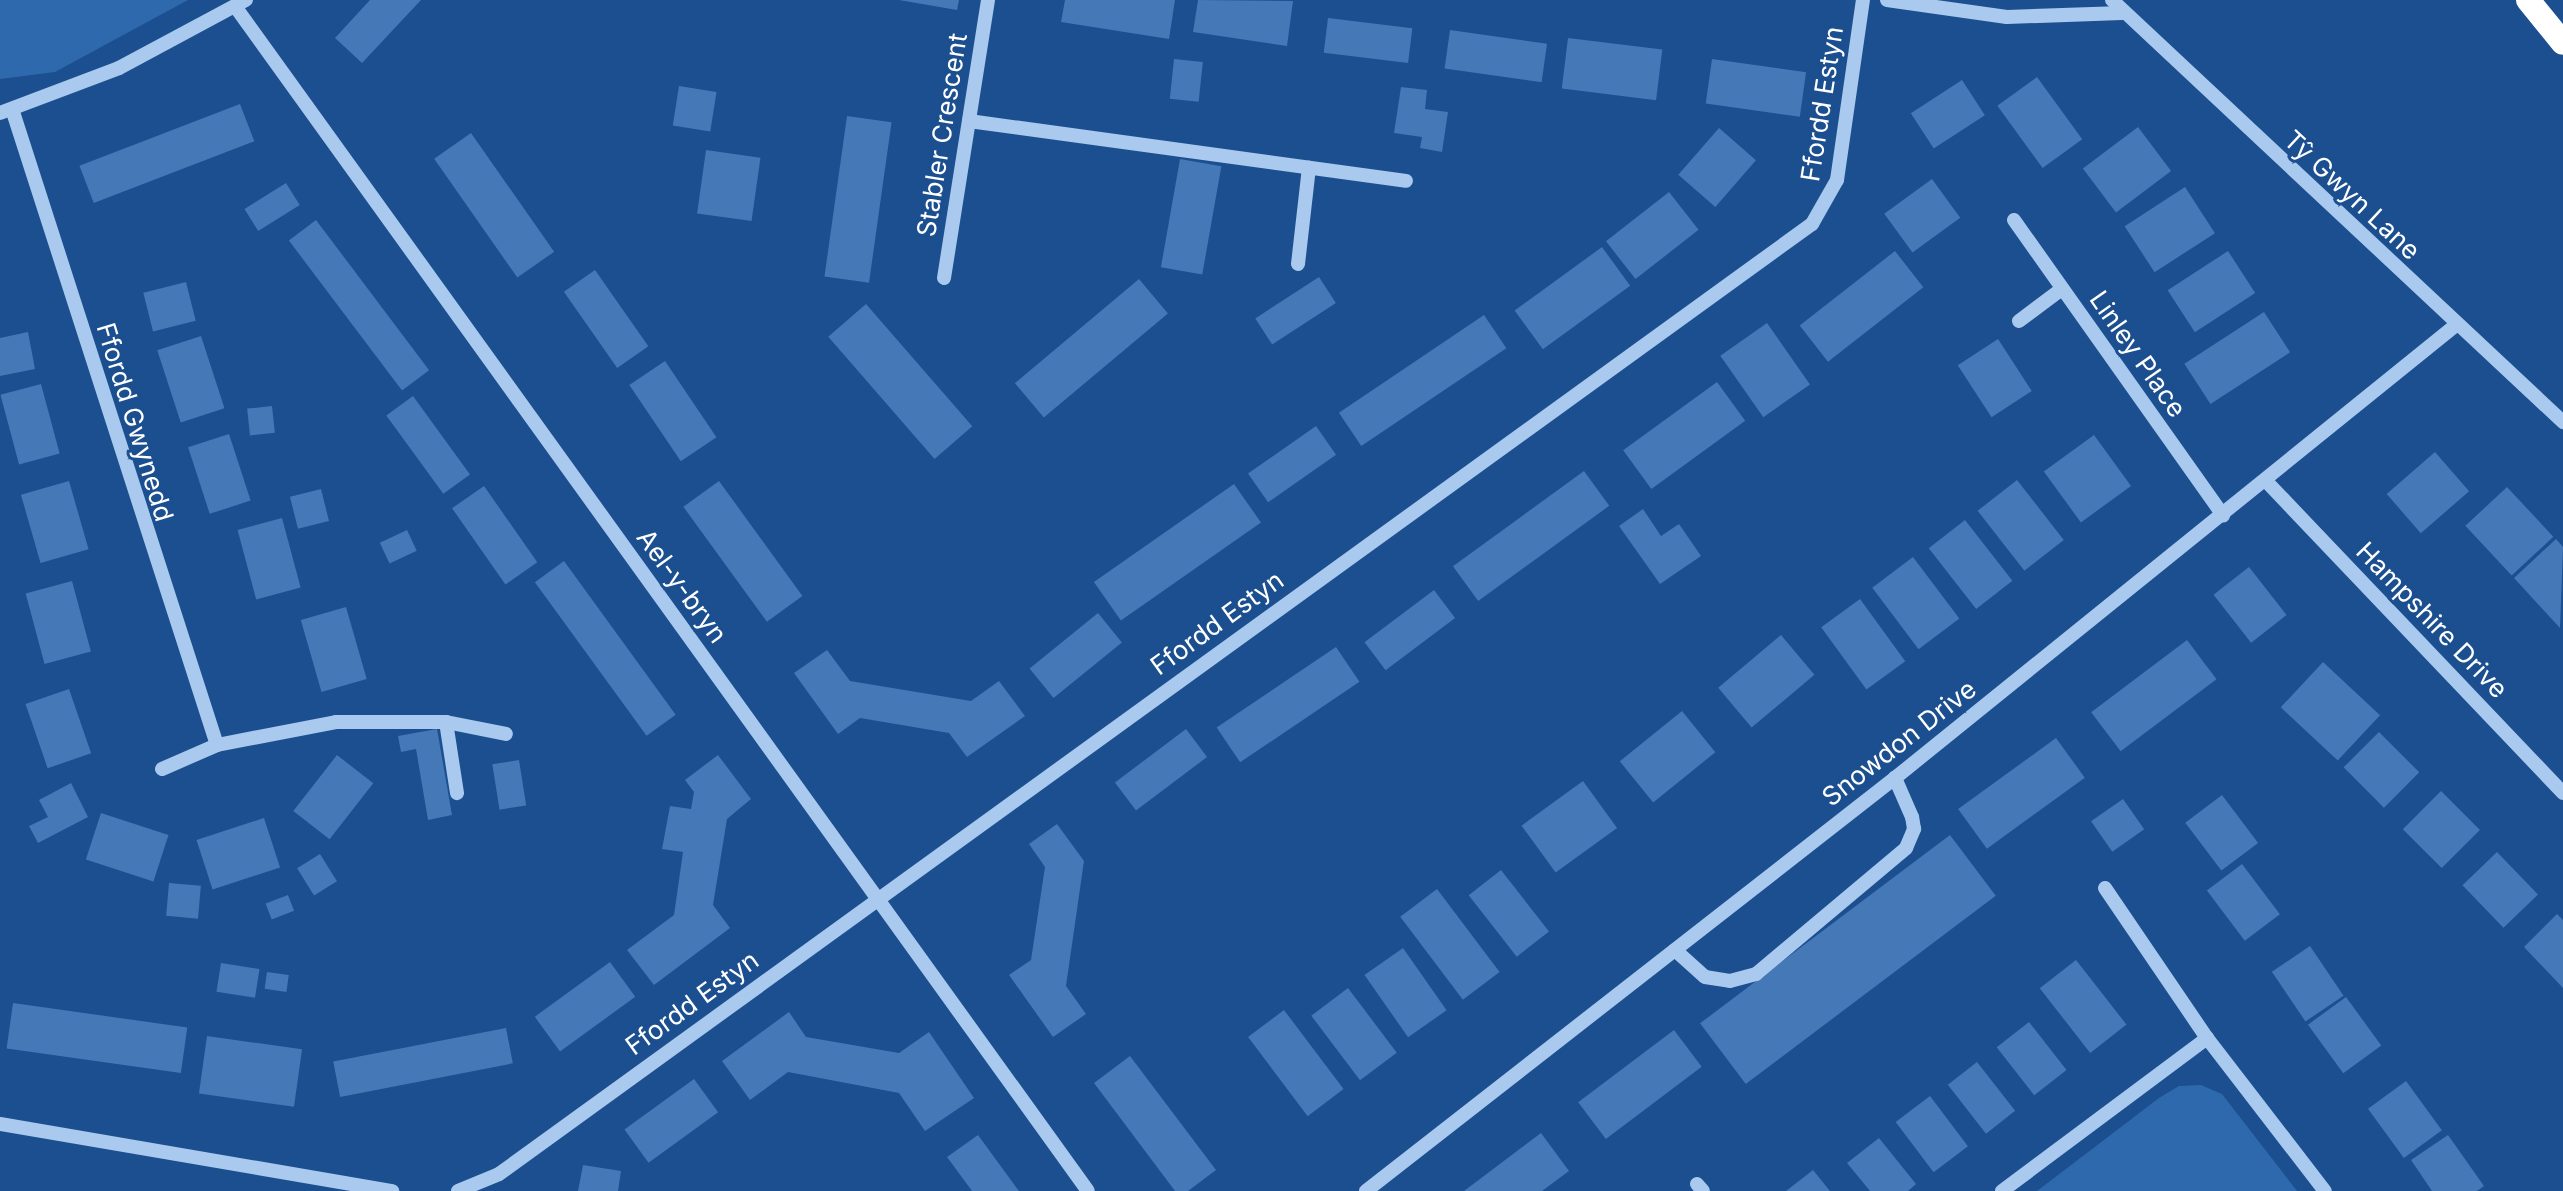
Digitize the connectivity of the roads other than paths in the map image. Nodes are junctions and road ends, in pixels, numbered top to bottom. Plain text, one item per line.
1 (988, 0) edge
2 (1863, 0) edge
3 (1887, 0) edge
4 (2112, 0) edge
5 (2528, 0) edge
6 (242, 5) edge
7 (2122, 13) junction
8 (2563, 43) edge
9 (6, 113) edge
10 (969, 121) junction
11 (1309, 168) junction
12 (1406, 181) dead end
13 (2014, 220) dead end
14 (1298, 264) dead end
15 (944, 278) dead end
16 (2062, 289) junction
17 (2019, 321) dead end
18 (2456, 325) junction
19 (2563, 422) edge
20 (2266, 481) junction
21 (2223, 515) junction
22 (446, 722) junction
23 (506, 734) dead end
24 (217, 745) junction
25 (162, 769) dead end
26 (1895, 778) junction
27 (457, 793) dead end
28 (2563, 793) edge
29 (2105, 888) dead end
30 (877, 897) junction
31 (1675, 950) junction
32 (2207, 1038) junction
33 (0, 1124) edge
34 (392, 1191) edge
35 (458, 1191) edge
36 (1088, 1191) edge
37 (1366, 1191) edge
38 (2002, 1191) edge
39 (2325, 1191) edge

1 - 10 street, Stabler Crescent
2 - 30 street, Ffordd Estyn
3 - 7 street
4 - 7 street, Tŷ Gwyn Lane
5 - 8 highway
6 - 9 street
6 - 30 street, Ael-y-bryn
7 - 18 street, Tŷ Gwyn Lane
9 - 24 street, Ffordd Gwynedd
10 - 11 street
10 - 15 street, Stabler Crescent
11 - 12 street
11 - 14 street
13 - 16 street, Linley Place
16 - 17 street
16 - 21 street, Linley Place
18 - 19 street, Tŷ Gwyn Lane
18 - 20 street, Snowdon Drive
20 - 21 street, Snowdon Drive
20 - 28 street, Hampshire Drive
21 - 26 street, Snowdon Drive
22 - 23 street
22 - 24 street
22 - 27 street
24 - 25 street
26 - 31 street, Snowdon Drive
26 - 31 street
29 - 32 street
30 - 35 street, Ffordd Estyn
30 - 36 street, Ael-y-bryn
31 - 37 street, Snowdon Drive
32 - 38 street
32 - 39 street
33 - 34 street

